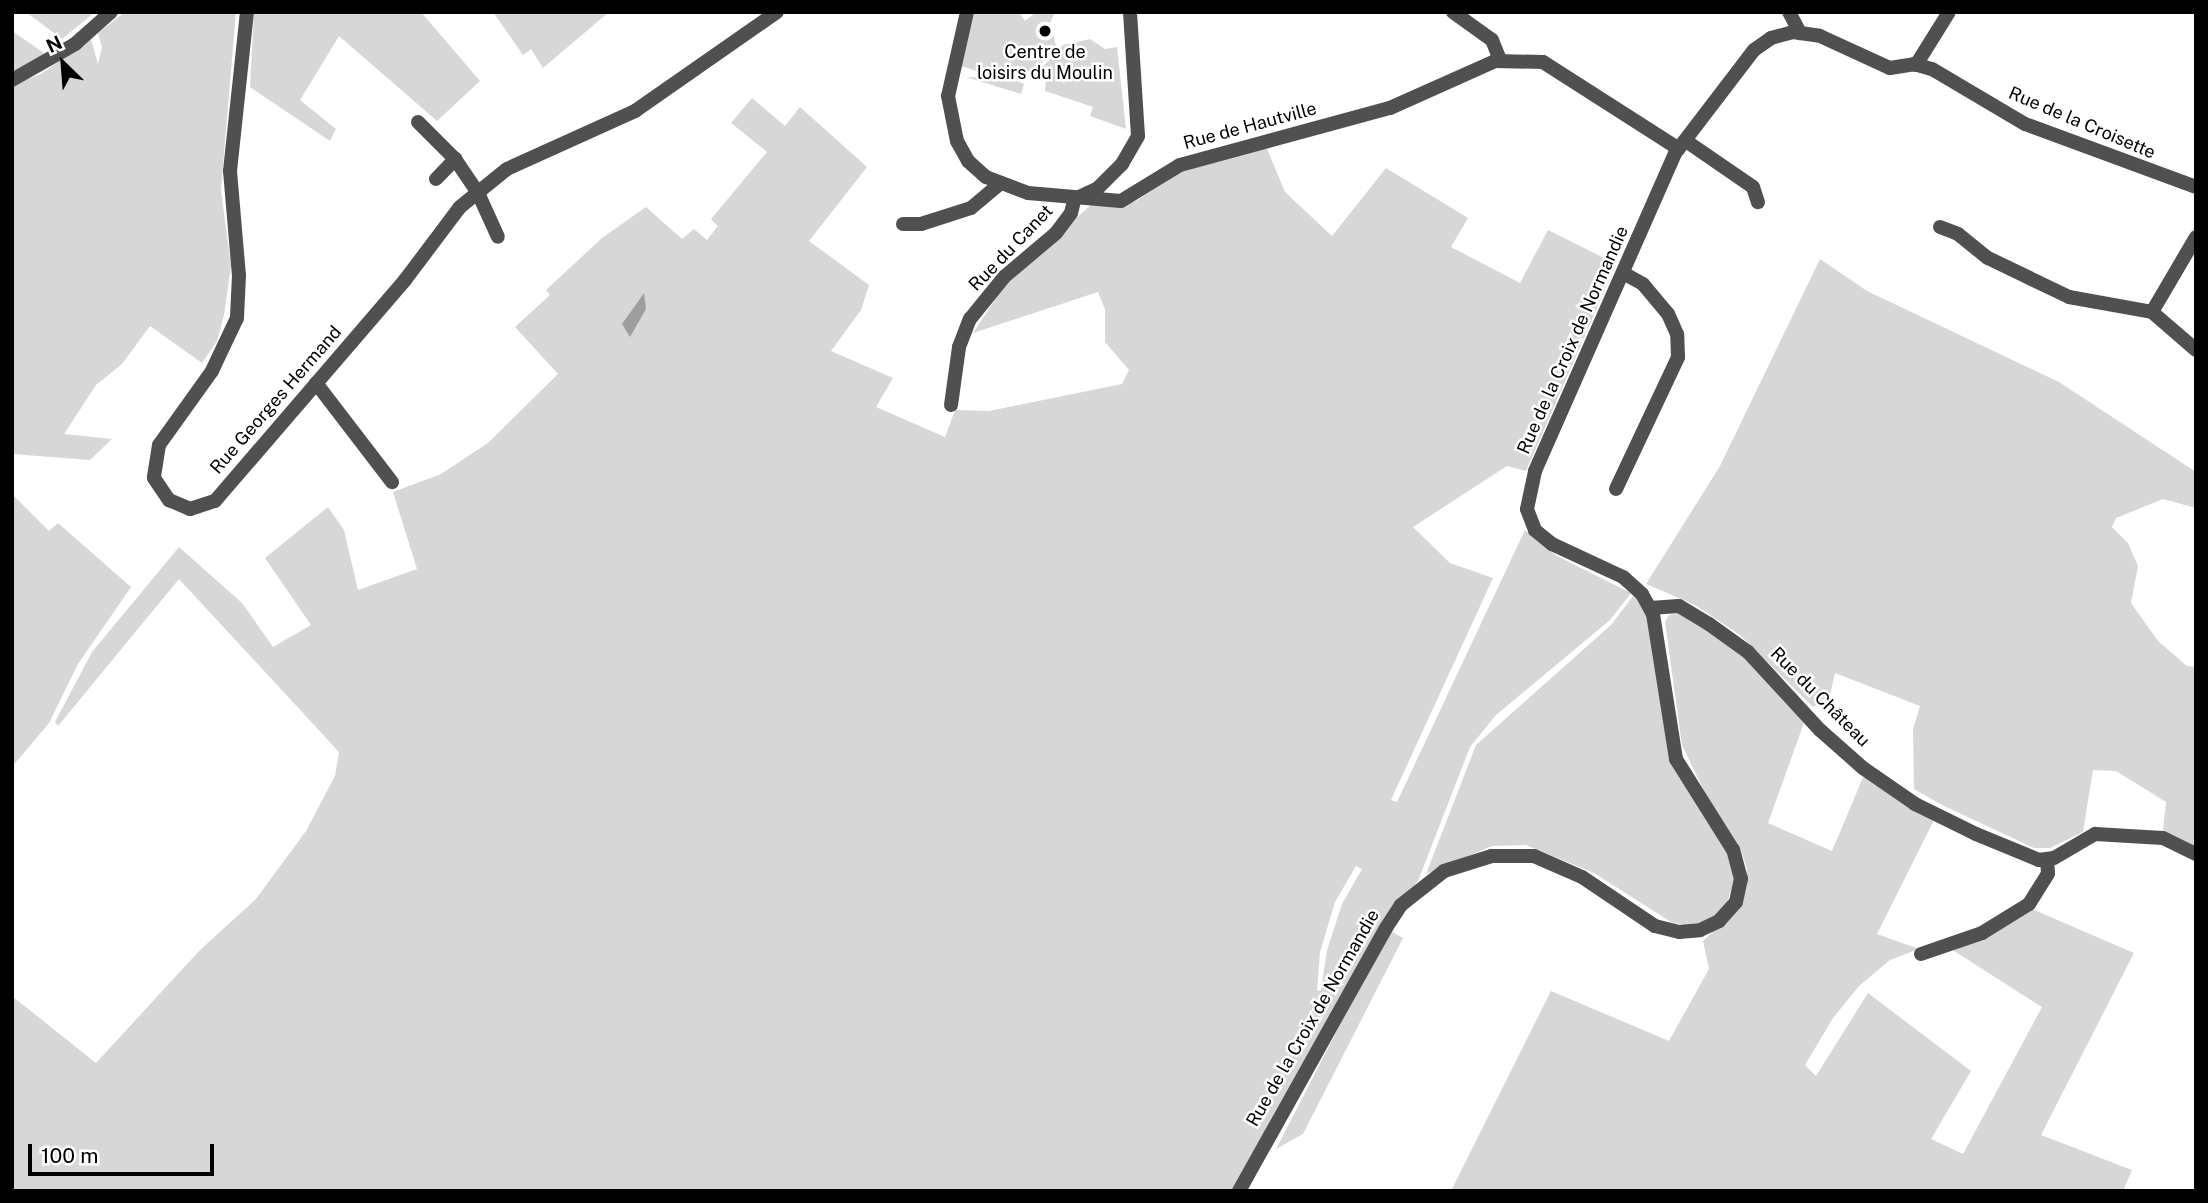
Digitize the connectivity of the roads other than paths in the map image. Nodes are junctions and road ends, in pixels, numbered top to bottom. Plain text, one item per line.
1 (111, 12) edge
2 (247, 12) edge
3 (777, 12) edge
4 (967, 12) edge
5 (1130, 12) edge
6 (1452, 12) edge
7 (1788, 12) edge
8 (1948, 12) edge
9 (1800, 33) junction
10 (1500, 60) junction
11 (1916, 65) junction
12 (12, 80) edge
13 (418, 122) dead end
14 (1683, 145) junction
15 (454, 159) junction
16 (436, 178) dead end
17 (1001, 183) junction
18 (2196, 187) edge
19 (478, 193) junction
20 (1077, 197) junction
21 (1758, 202) dead end
22 (903, 224) dead end
23 (1940, 227) dead end
24 (498, 237) dead end
25 (2196, 237) edge
26 (1623, 273) junction
27 (2152, 312) junction
28 (2196, 350) edge
29 (316, 383) junction
30 (951, 405) dead end
31 (392, 482) dead end
32 (1616, 489) dead end
33 (1650, 608) junction
34 (2196, 854) edge
35 (2047, 859) junction
36 (1922, 954) dead end
37 (1239, 1191) edge

1 - 12 street
2 - 29 street, Rue Georges Hermand
3 - 19 street, Rue Georges Hermand
4 - 17 street, Rue de Hautville
5 - 20 street
6 - 10 street
7 - 9 street
8 - 11 street
9 - 11 street, Rue de la Croisette
9 - 14 street, Rue de la Croisette
10 - 14 street, Rue de Hautville
10 - 20 street, Rue de Hautville
11 - 18 street, Rue de la Croisette
13 - 15 street
14 - 21 street, Rue de Hautville
14 - 26 street, Rue de la Croix de Normandie
15 - 16 street
15 - 19 street
17 - 20 street, Rue de Hautville
17 - 22 street
19 - 24 street
19 - 29 street, Rue Georges Hermand
20 - 30 street, Rue du Canet
23 - 27 street
25 - 27 street
26 - 32 street
26 - 33 street, Rue de la Croix de Normandie
27 - 28 street
29 - 31 street
33 - 35 street, Rue du Château
33 - 37 street, Rue de la Croix de Normandie
34 - 35 street
35 - 36 street

